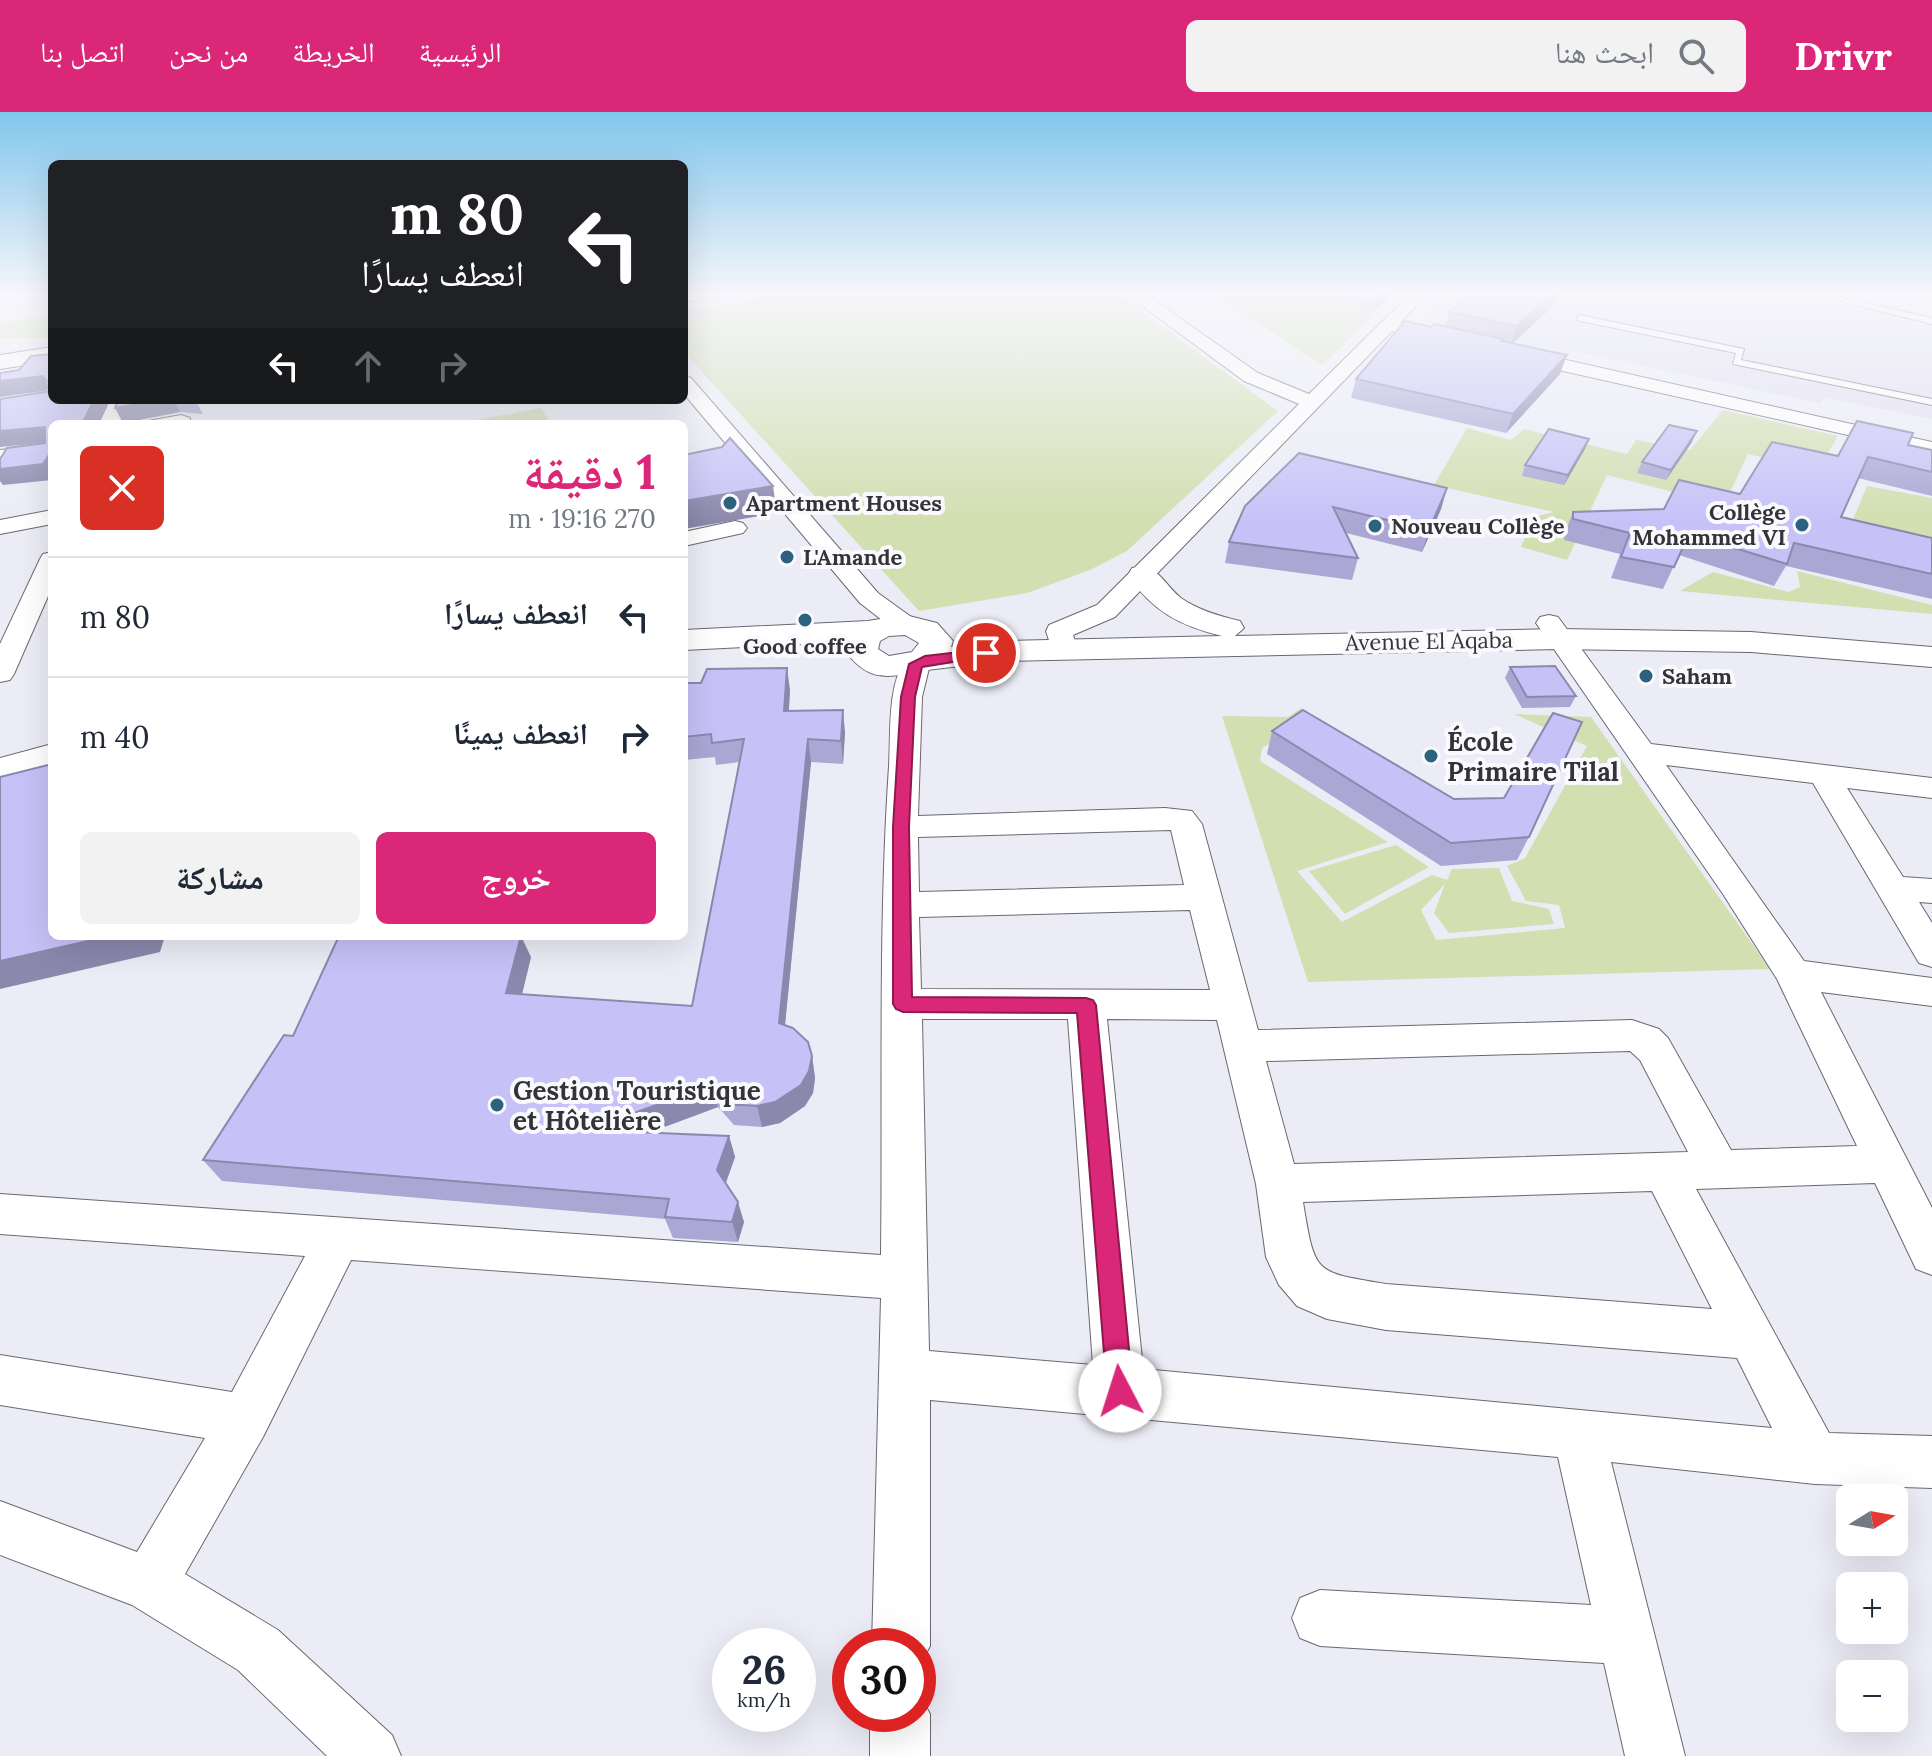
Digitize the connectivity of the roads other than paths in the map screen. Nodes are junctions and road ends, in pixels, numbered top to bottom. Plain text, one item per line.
1 (1241, 370) edge
2 (1344, 370) edge
3 (1584, 370) edge
4 (1774, 370) edge
5 (688, 387) edge
6 (1932, 402) edge
7 (1312, 403) junction
8 (166, 420) edge
9 (186, 420) edge
10 (1932, 448) edge
11 (48, 450) edge
12 (0, 456) edge
13 (48, 518) edge
14 (0, 527) edge
15 (735, 528) edge
16 (693, 537) edge
17 (1143, 575) junction
18 (48, 576) edge
19 (39, 613) edge
20 (1228, 628) junction
21 (1110, 630) junction
22 (1553, 631) junction
23 (688, 640) edge
24 (1062, 640) junction
25 (1932, 642) edge
26 (896, 646) junction
27 (1932, 657) edge
28 (688, 659) edge
29 (0, 674) edge
30 (1639, 752) junction
31 (48, 757) edge
32 (0, 770) edge
33 (1824, 775) junction
34 (48, 777) edge
35 (1932, 788) edge
36 (0, 790) edge
37 (901, 827) junction
38 (1892, 888) junction
39 (1932, 891) edge
40 (1206, 897) junction
41 (902, 905) junction
42 (1932, 953) edge
43 (1793, 974) junction
44 (1932, 992) edge
45 (903, 1004) junction
46 (1086, 1005) junction
47 (1233, 1005) junction
48 (1243, 1046) junction
49 (1885, 1164) junction
50 (1719, 1169) junction
51 (1664, 1171) junction
52 (1278, 1184) junction
53 (0, 1214) edge
54 (339, 1238) junction
55 (1932, 1254) edge
56 (905, 1278) junction
57 (1752, 1336) junction
58 (905, 1373) junction
59 (0, 1380) edge
60 (1120, 1391) junction
61 (245, 1419) junction
62 (1578, 1433) junction
63 (1815, 1458) junction
64 (1932, 1462) edge
65 (0, 1528) edge
66 (149, 1584) junction
67 (1320, 1618) dead end
68 (901, 1628) edge
69 (1626, 1636) junction
70 (900, 1732) edge
71 (371, 1756) edge
72 (900, 1756) edge
73 (1655, 1756) edge

1 - 7 street
2 - 7 street
3 - 10 street
4 - 6 lane
5 - 26 street
7 - 17 street
8 - 9 lane
11 - 12 street
13 - 14 street
15 - 16 street
17 - 20 main road
17 - 21 street
18 - 19 street
19 - 29 street
20 - 21 main road, Avenue El Aqaba
20 - 22 main road, Avenue El Aqaba
21 - 22 main road, Avenue El Aqaba
21 - 24 main road, Avenue El Aqaba
22 - 25 main road, Avenue El Aqaba
22 - 27 main road, Avenue El Aqaba
22 - 30 street
23 - 26 main road, Avenue El Aqaba
24 - 26 main road, Avenue El Aqaba
24 - 26 main road, Avenue El Aqaba
26 - 28 main road, Avenue El Aqaba
26 - 37 street
30 - 33 street
30 - 43 street
31 - 32 main road
33 - 35 street
33 - 38 street
34 - 36 main road
37 - 40 street
37 - 41 street
38 - 39 street
38 - 42 street
40 - 41 street
40 - 47 street
41 - 45 street
43 - 44 street
43 - 49 street
45 - 46 street
45 - 56 street
46 - 47 street
46 - 60 street
47 - 48 street
48 - 50 street
48 - 52 street
49 - 50 street
49 - 55 street
50 - 51 street
51 - 52 street
51 - 57 street
52 - 57 street
53 - 54 street
54 - 56 street
54 - 61 street
56 - 58 street
57 - 63 street
58 - 60 street
58 - 68 street
59 - 61 street
60 - 62 street
61 - 66 street
62 - 63 street
62 - 69 street
63 - 64 street
65 - 66 street
66 - 71 street
67 - 69 street
69 - 73 street
70 - 72 street

